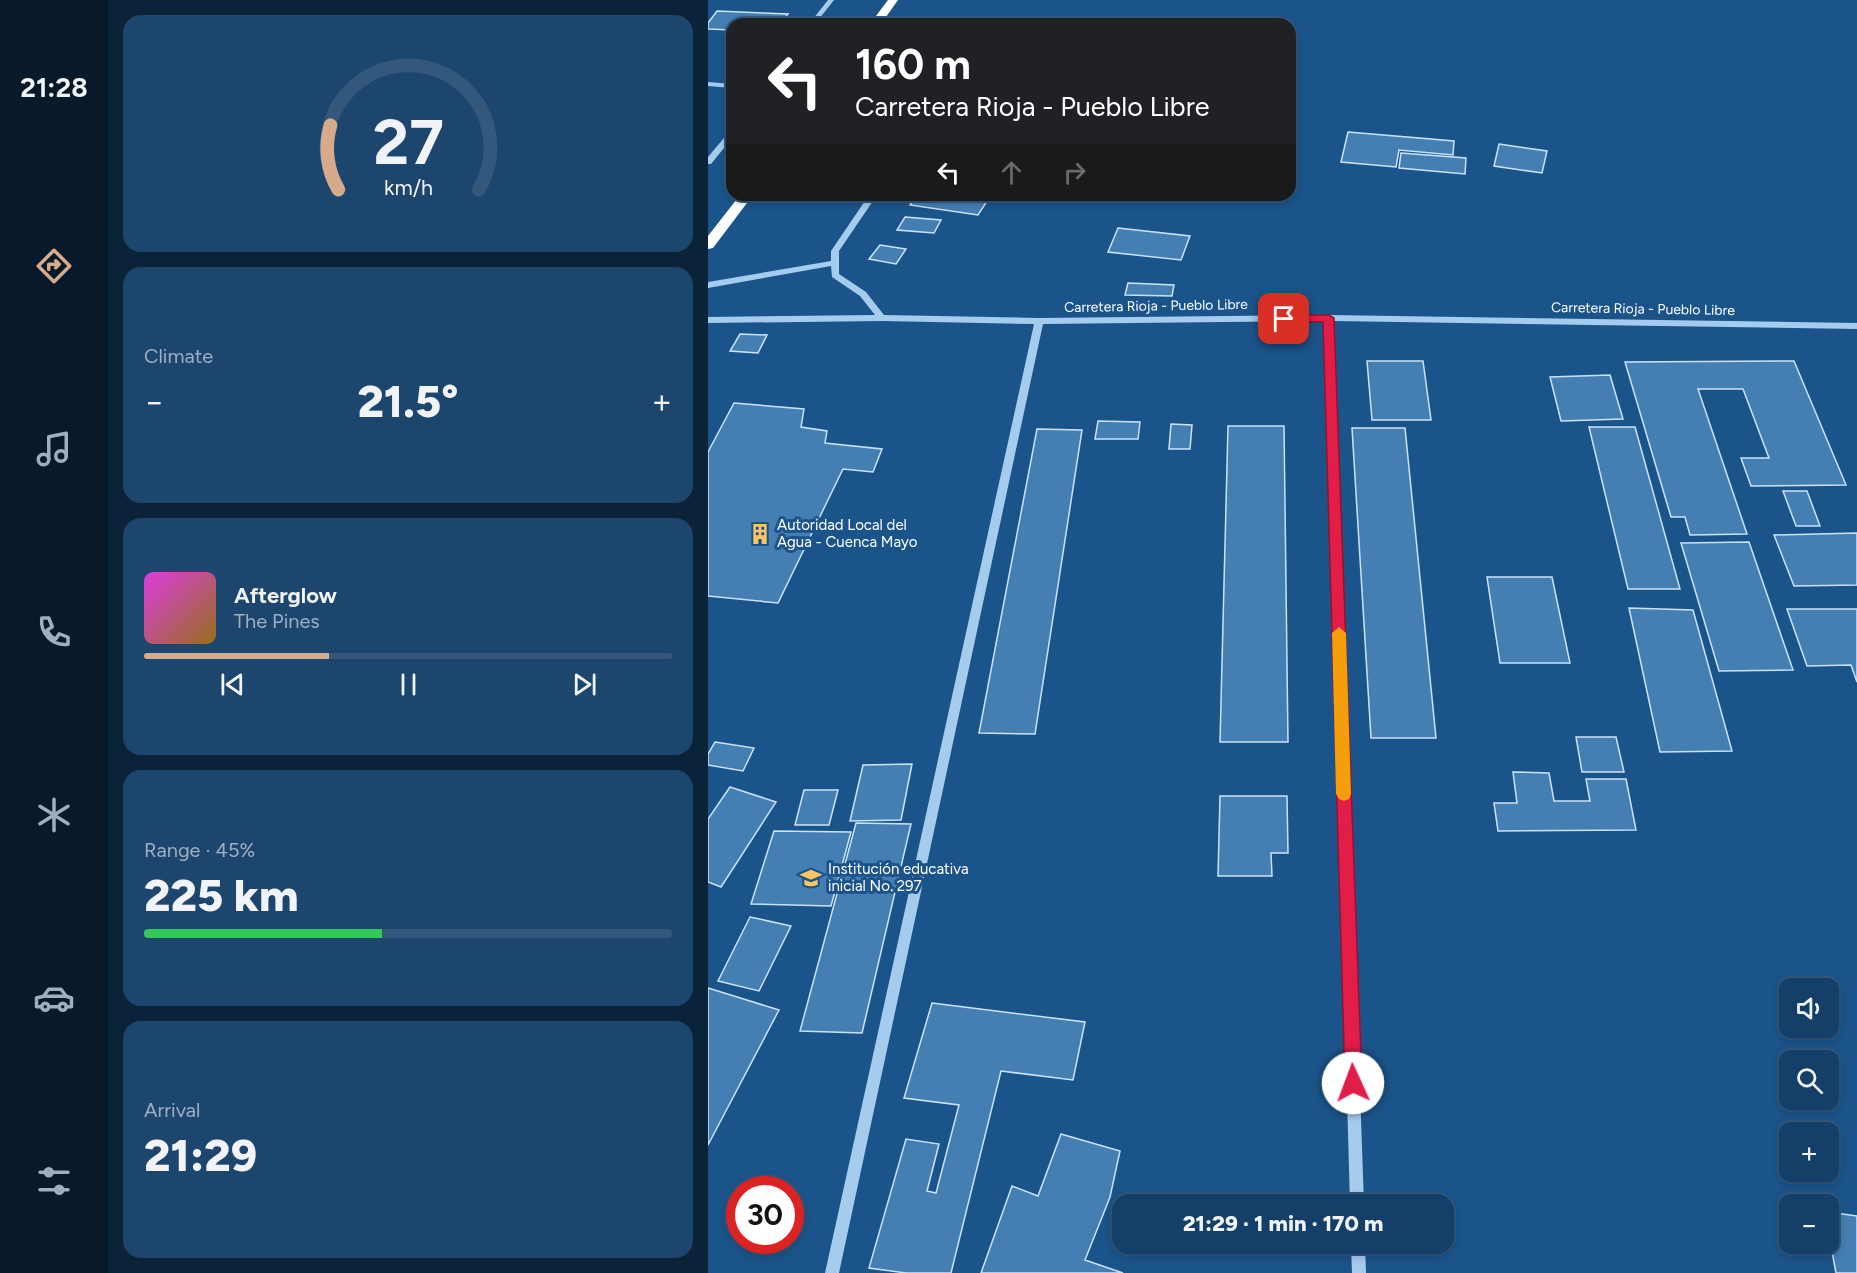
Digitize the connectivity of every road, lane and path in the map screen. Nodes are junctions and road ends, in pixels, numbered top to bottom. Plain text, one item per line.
1 (831, 0) edge
2 (893, 0) edge
3 (817, 18) edge
4 (880, 18) edge
5 (708, 84) edge
6 (726, 86) edge
7 (726, 141) edge
8 (708, 162) edge
9 (742, 201) edge
10 (869, 201) edge
11 (708, 245) edge
12 (836, 263) junction
13 (708, 285) edge
14 (882, 318) junction
15 (1329, 318) junction
16 (708, 320) edge
17 (1039, 321) junction
18 (1857, 326) edge
19 (1357, 1194) edge
20 (1358, 1254) edge
21 (832, 1273) edge
22 (1359, 1273) edge

1 - 3 street
2 - 4 highway
5 - 6 street
7 - 8 street
9 - 11 highway
10 - 12 street
12 - 13 street
12 - 14 street
14 - 16 street, Carretera Rioja - Pueblo Libre
14 - 17 street, Carretera Rioja - Pueblo Libre
15 - 17 street, Carretera Rioja - Pueblo Libre
15 - 18 street, Carretera Rioja - Pueblo Libre
15 - 19 street
17 - 21 street
20 - 22 street

